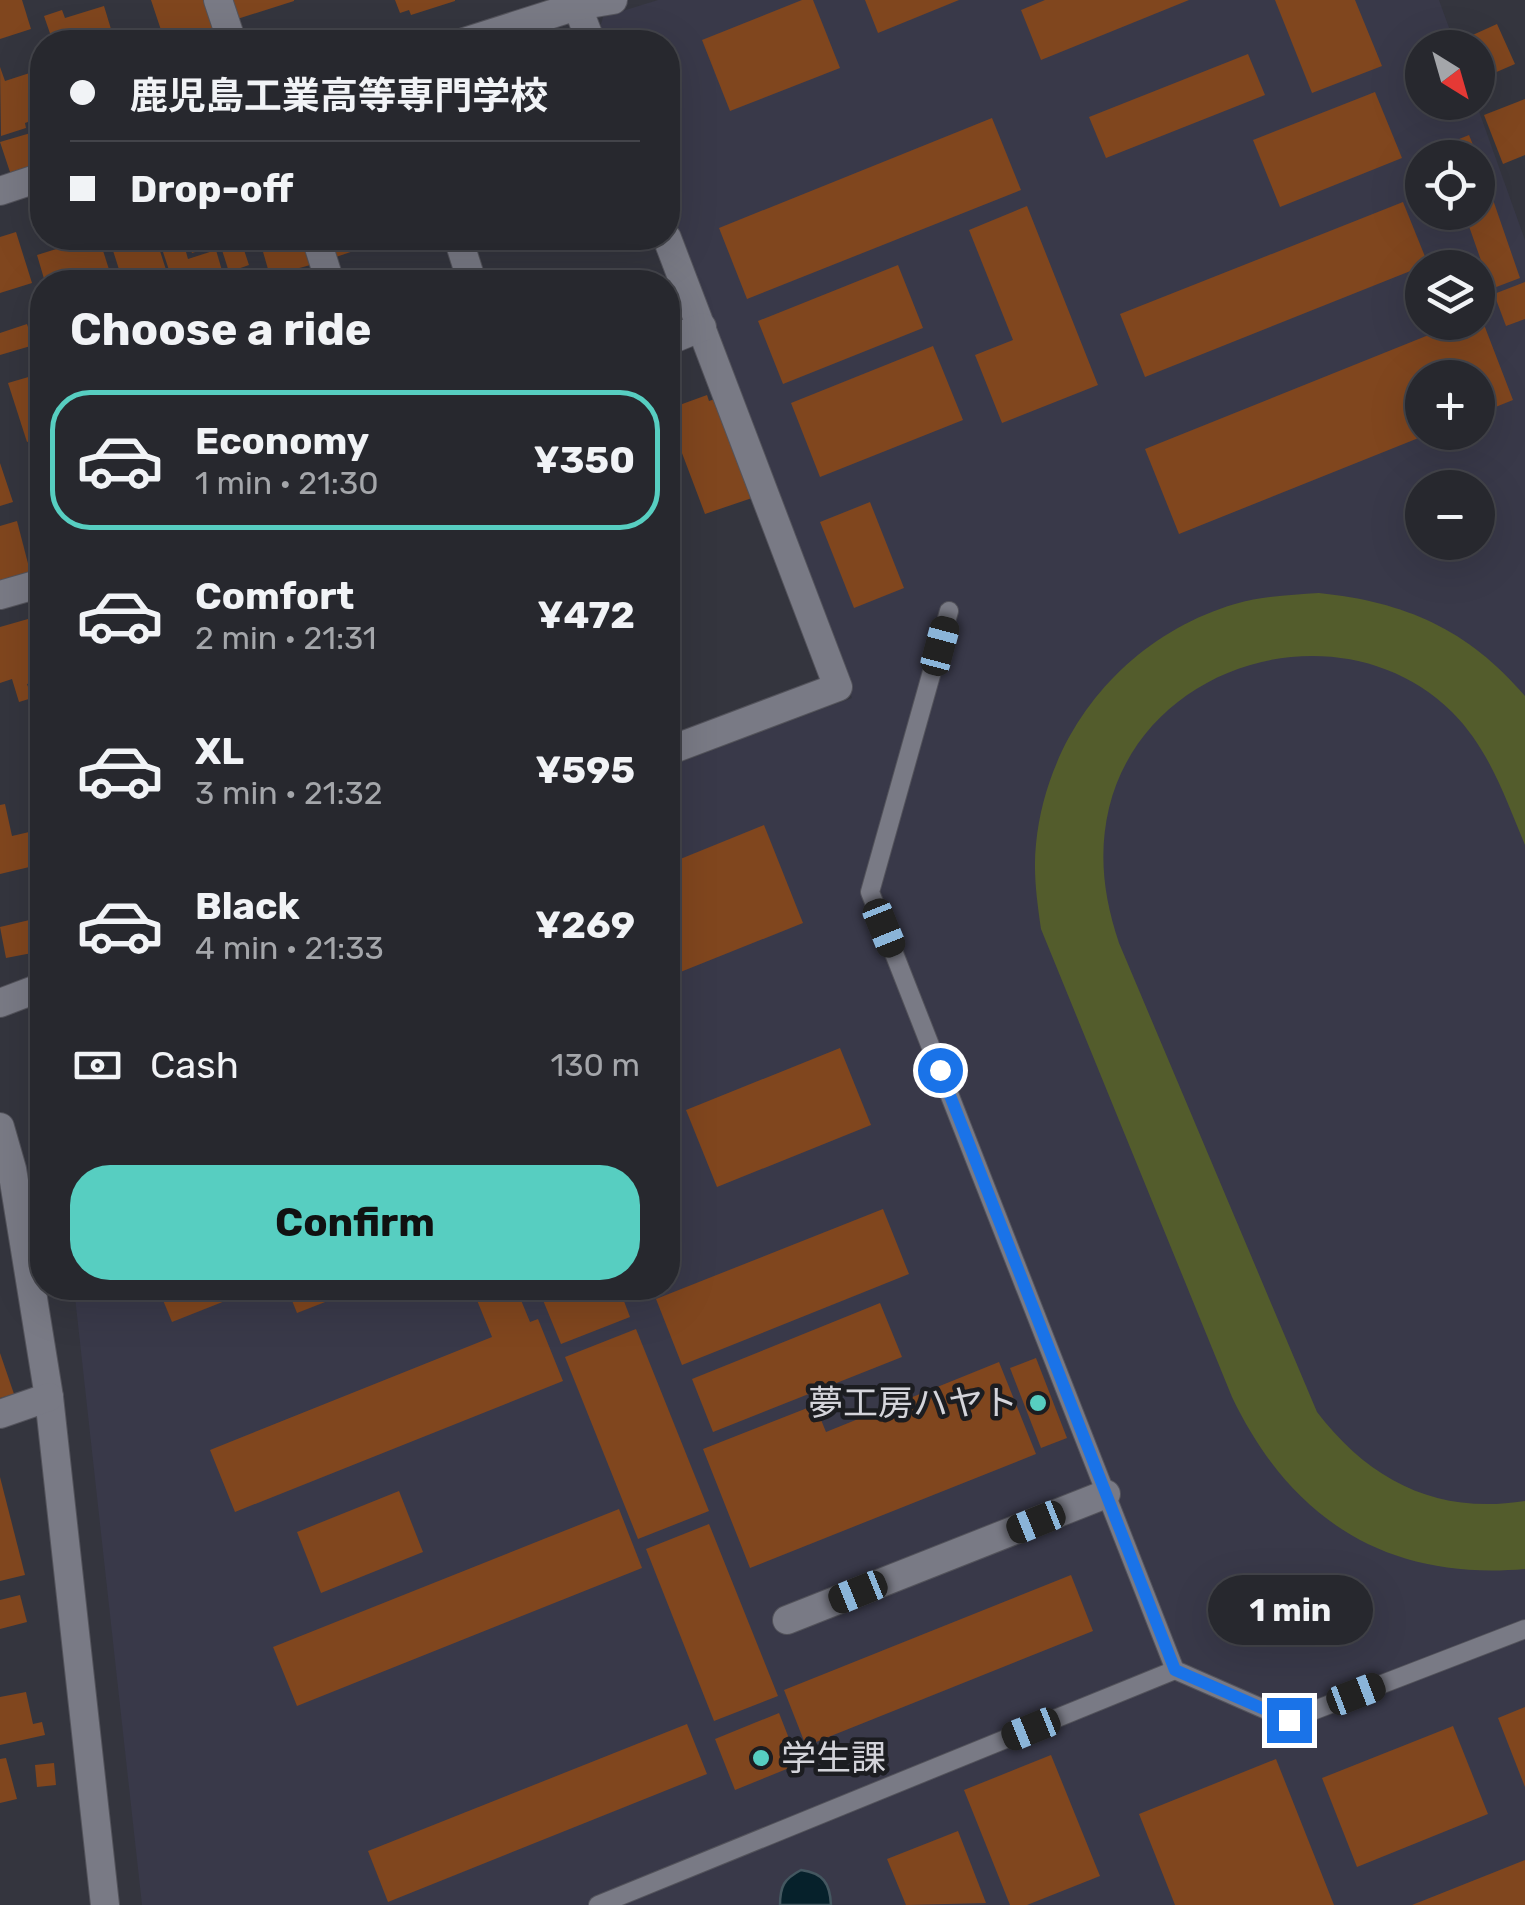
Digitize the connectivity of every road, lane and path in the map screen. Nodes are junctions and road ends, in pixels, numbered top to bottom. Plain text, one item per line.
1 (218, 0) edge
2 (613, 0) edge
3 (576, 3) edge
4 (228, 30) edge
5 (498, 30) edge
6 (586, 30) edge
7 (30, 182) edge
8 (0, 191) edge
9 (680, 271) edge
10 (702, 327) junction
11 (680, 336) edge
12 (30, 586) edge
13 (0, 595) edge
14 (949, 611) dead end
15 (680, 746) edge
16 (30, 992) edge
17 (0, 1004) edge
18 (0, 1127) edge
19 (6, 1171) edge
20 (30, 1298) edge
21 (30, 1300) edge
22 (49, 1398) junction
23 (0, 1414) edge
24 (1106, 1494) junction
25 (787, 1620) dead end
26 (1525, 1629) edge
27 (1175, 1670) junction
28 (105, 1905) edge
29 (598, 1905) edge

1 - 4 street
2 - 3 street
3 - 5 street
3 - 6 street
7 - 8 street
9 - 10 street
10 - 11 street
10 - 15 street
12 - 13 street
14 - 24 lane
16 - 17 street
18 - 19 street
19 - 20 street
21 - 22 street
22 - 23 street
22 - 28 street
24 - 25 street
24 - 27 lane
26 - 27 lane
27 - 29 lane

